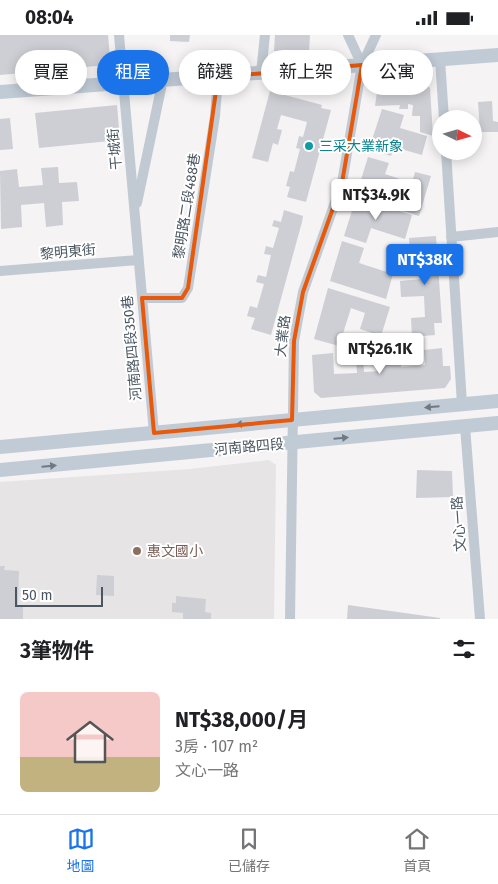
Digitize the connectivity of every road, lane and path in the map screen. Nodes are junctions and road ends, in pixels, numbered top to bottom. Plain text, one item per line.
1 (119, 35) edge
2 (265, 35) edge
3 (348, 35) edge
4 (376, 35) edge
5 (120, 50) edge
6 (263, 50) edge
7 (369, 50) edge
8 (498, 55) edge
9 (440, 59) junction
10 (433, 60) edge
11 (361, 63) edge
12 (361, 71) edge
13 (261, 73) edge
14 (251, 74) edge
15 (97, 84) edge
16 (0, 92) edge
17 (124, 95) edge
18 (160, 95) edge
19 (217, 95) edge
20 (443, 110) edge
21 (447, 160) edge
22 (134, 215) junction
23 (498, 232) edge
24 (451, 237) junction
25 (138, 260) junction
26 (0, 271) edge
27 (142, 298) junction
28 (498, 401) edge
29 (462, 404) junction
30 (292, 420) junction
31 (498, 423) edge
32 (465, 426) junction
33 (154, 433) junction
34 (292, 443) junction
35 (0, 447) edge
36 (0, 470) edge
37 (290, 619) edge
38 (480, 619) edge

1 - 5 street, 干城街
2 - 6 street
3 - 11 street
4 - 7 street, 大業路
8 - 9 street
9 - 10 street
9 - 20 street
12 - 30 street, 大業路
13 - 14 street
15 - 16 street
17 - 22 street, 干城街
18 - 22 street
19 - 27 street, 黎明路二段488巷
21 - 24 street
22 - 25 street, 干城街
23 - 24 street
24 - 29 street
25 - 26 street, 黎明東街
25 - 27 street, 河南路四段350巷
27 - 33 street, 河南路四段350巷
28 - 29 street, 河南路四段
29 -> 30 street, 河南路四段
30 -> 33 street, 河南路四段
30 - 34 street, 大業路
31 - 32 street, 河南路四段
34 -> 32 street, 河南路四段
32 - 38 street, 文心一路
33 - 35 street, 河南路四段
36 -> 34 street, 河南路四段
34 - 37 street, 大業路

